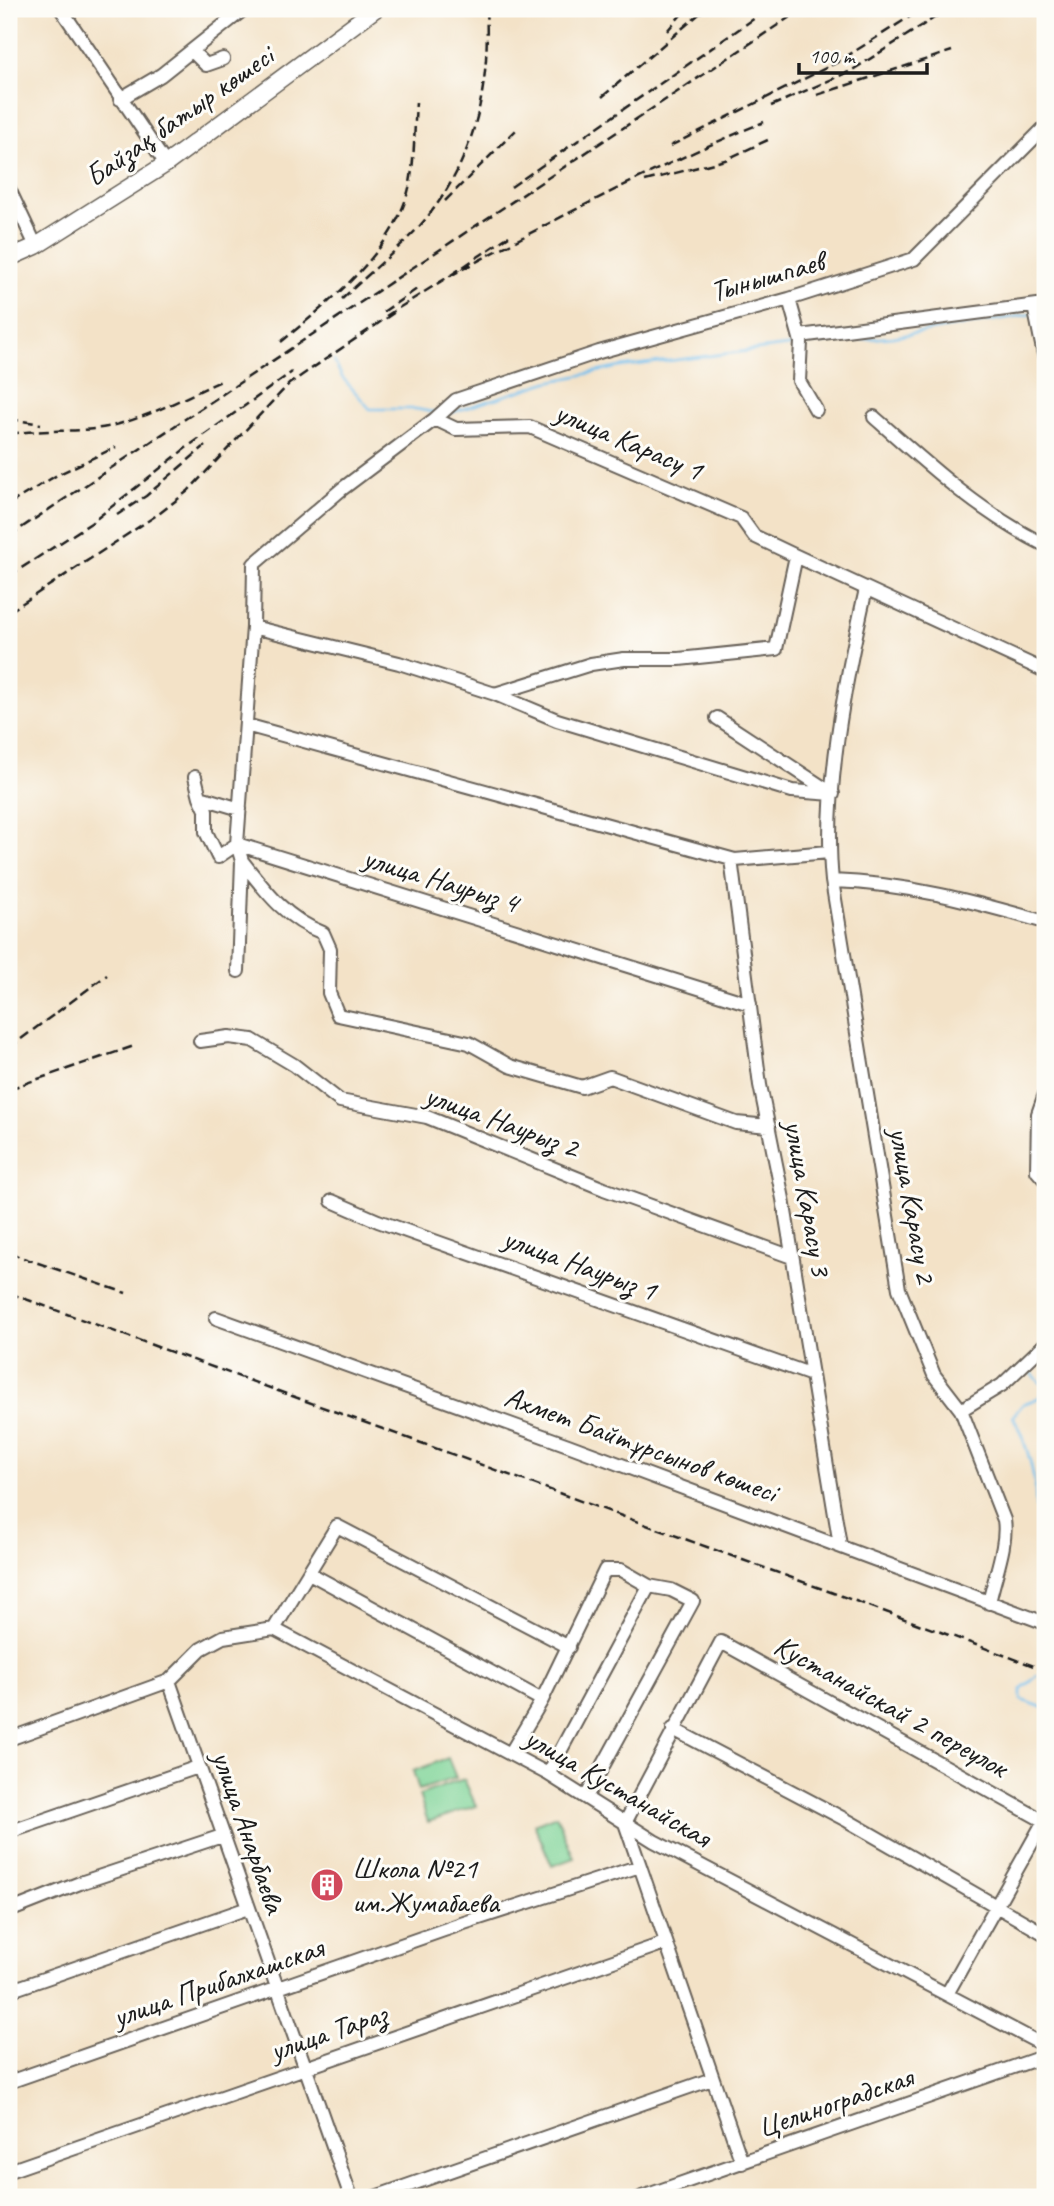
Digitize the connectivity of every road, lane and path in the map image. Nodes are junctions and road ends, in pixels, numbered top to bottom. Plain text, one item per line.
1 (61, 9) edge
2 (244, 9) edge
3 (375, 9) edge
4 (192, 51) junction
5 (223, 59) dead end
6 (120, 99) junction
7 (1045, 127) edge
8 (166, 164) junction
9 (9, 189) edge
10 (36, 246) junction
11 (9, 258) edge
12 (789, 299) junction
13 (1040, 305) edge
14 (801, 344) junction
15 (1044, 355) edge
16 (816, 410) dead end
17 (874, 417) dead end
18 (435, 419) junction
19 (1045, 545) edge
20 (796, 556) junction
21 (866, 589) junction
22 (253, 627) junction
23 (1045, 671) edge
24 (495, 694) junction
25 (717, 718) dead end
26 (246, 725) junction
27 (195, 777) dead end
28 (833, 794) junction
29 (200, 797) junction
30 (240, 809) junction
31 (237, 844) junction
32 (829, 852) junction
33 (731, 859) junction
34 (242, 862) junction
35 (832, 881) junction
36 (1045, 922) edge
37 (239, 971) dead end
38 (750, 1004) junction
39 (200, 1041) dead end
40 (1045, 1094) edge
41 (769, 1125) junction
42 (1045, 1180) edge
43 (332, 1200) dead end
44 (792, 1257) junction
45 (216, 1318) dead end
46 (1045, 1344) edge
47 (812, 1376) junction
48 (961, 1410) junction
49 (840, 1545) junction
50 (309, 1573) junction
51 (649, 1586) junction
52 (989, 1603) junction
53 (1045, 1623) edge
54 (274, 1629) junction
55 (569, 1647) junction
56 (169, 1681) junction
57 (542, 1700) junction
58 (673, 1729) junction
59 (9, 1739) edge
60 (510, 1754) junction
61 (198, 1767) junction
62 (548, 1774) junction
63 (586, 1797) junction
64 (625, 1823) junction
65 (9, 1832) edge
66 (222, 1836) junction
67 (640, 1866) junction
68 (995, 1906) junction
69 (248, 1908) junction
70 (9, 1911) edge
71 (1045, 1934) edge
72 (665, 1943) junction
73 (277, 1989) junction
74 (9, 1991) edge
75 (947, 1994) junction
76 (1045, 2046) edge
77 (1045, 2056) edge
78 (304, 2068) junction
79 (712, 2079) junction
80 (9, 2082) edge
81 (742, 2163) junction
82 (9, 2171) edge
83 (351, 2197) edge
84 (375, 2197) edge
85 (642, 2197) edge

1 - 6 street
2 - 4 street
3 - 8 main road, Байзақ батыр көшесі
4 - 5 street
4 - 6 street
6 - 8 street
7 - 12 street, Тынышпаев
8 - 10 main road, Байзақ батыр көшесі
9 - 10 street
10 - 11 main road, Байзақ батыр көшесі
12 - 14 street
12 - 18 street, Тынышпаев
13 - 14 street
13 - 15 street
14 - 16 street
17 - 19 street
18 - 20 street, улица Карасу 1
18 - 22 street
20 - 21 street, улица Карасу 1
20 - 24 street
21 - 23 street, улица Карасу 1
21 - 28 street, улица Карасу 2
22 - 24 street
22 - 26 street
24 - 28 street
25 - 28 street
26 - 30 street
26 - 33 street
27 - 29 street
28 - 32 street, улица Карасу 2
29 - 30 street
29 - 31 street
30 - 31 street
31 - 34 street
31 - 38 street, улица Наурыз 4
32 - 33 street
32 - 35 street, улица Карасу 2
33 - 38 street, улица Карасу 3
34 - 37 street
34 - 41 street
35 - 36 street
35 - 48 street, улица Карасу 2
38 - 41 street, улица Карасу 3
39 - 44 street, улица Наурыз 2
40 - 42 street
41 - 44 street, улица Карасу 3
43 - 47 street, улица Наурыз 1
44 - 47 street, улица Карасу 3
45 - 49 street, Ахмет Байтұрсынов көшесі
46 - 48 street
47 - 49 street, улица Карасу 3
48 - 52 street, улица Карасу 2
49 - 52 street, Ахмет Байтұрсынов көшесі
50 - 54 street
50 - 55 street
50 - 57 street
51 - 55 street
51 - 62 street
51 - 63 street
52 - 53 street, Ахмет Байтұрсынов көшесі
54 - 56 street
54 - 60 street, улица Кустанайская
55 - 57 street
56 - 59 street
56 - 61 street, улица Анарбаева
57 - 60 street
58 - 64 street
58 - 68 street
58 - 68 street, Кустанайскай 2 переулок
60 - 62 street, улица Кустанайская
61 - 65 street
61 - 66 street, улица Анарбаева
62 - 63 street, улица Кустанайская
63 - 64 street, улица Кустанайская
64 - 67 street
64 - 75 street, улица Кустанайская
66 - 69 street, улица Анарбаева
66 - 70 street
67 - 72 street
67 - 73 street, улица Прибалхашская
68 - 71 street
68 - 75 street, Кустанайскай 2 переулок
69 - 73 street, улица Анарбаева
69 - 74 street
72 - 78 street, улица Тараз
72 - 79 street
73 - 78 street, улица Анарбаева
73 - 80 street, улица Прибалхашская
75 - 76 street, улица Кустанайская
77 - 81 street, Целиноградская
78 - 82 street, улица Тараз
78 - 83 street, улица Анарбаева
79 - 81 street
79 - 84 street
81 - 85 street, Целиноградская

